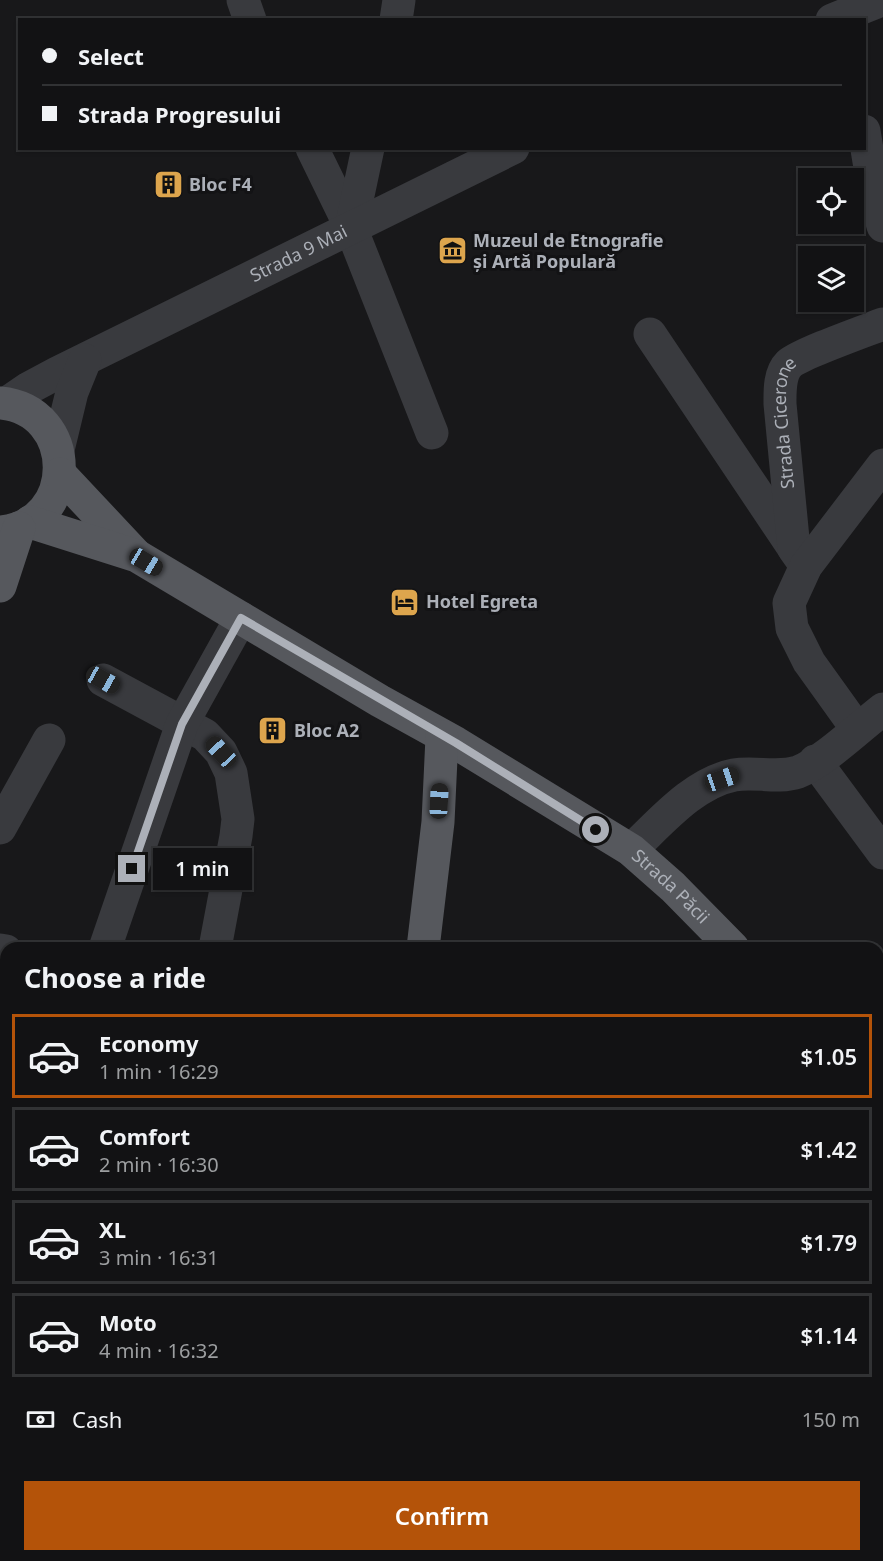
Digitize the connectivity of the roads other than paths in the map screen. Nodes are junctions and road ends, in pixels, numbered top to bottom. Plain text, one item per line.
1 (243, 0) edge
2 (399, 0) edge
3 (249, 18) edge
4 (396, 18) edge
5 (866, 142) edge
6 (313, 150) edge
7 (368, 150) edge
8 (509, 150) edge
9 (883, 226) edge
10 (351, 228) junction
11 (883, 324) edge
12 (650, 334) dead end
13 (85, 360) junction
14 (4, 403) edge
15 (432, 433) dead end
16 (59, 462) junction
17 (883, 465) edge
18 (16, 527) edge
19 (137, 556) junction
20 (800, 558) junction
21 (0, 586) edge
22 (241, 618) junction
23 (103, 680) dead end
24 (883, 709) edge
25 (182, 724) junction
26 (857, 729) junction
27 (442, 737) junction
28 (49, 740) dead end
29 (815, 761) junction
30 (0, 828) edge
31 (631, 850) junction
32 (883, 853) edge
33 (107, 942) edge
34 (216, 942) edge
35 (424, 942) edge
36 (727, 942) edge

1 - 3 street
2 - 4 street
5 - 9 street
6 - 10 street
7 - 10 street
8 - 10 street, Strada 9 Mai
10 - 13 street, Strada 9 Mai
10 - 15 street
11 - 20 street, Strada Cicerone
12 - 20 street, Strada Cicerone
13 - 14 street, Strada 9 Mai
13 - 16 street
14 - 16 main road, Strada Păcii
16 - 18 main road
16 - 19 main road, Strada Păcii
17 - 20 street
18 - 19 main road, Strada Păcii
18 - 21 main road
19 - 22 main road, Strada Păcii
20 - 26 street
22 - 25 street
22 - 27 main road, Strada Păcii
23 - 25 street
24 - 26 street
25 - 33 street
25 - 34 street
26 - 29 street
27 - 31 main road, Strada Păcii
27 - 35 main road
28 - 30 street
29 - 31 street
29 - 32 street
31 - 36 main road, Strada Păcii

